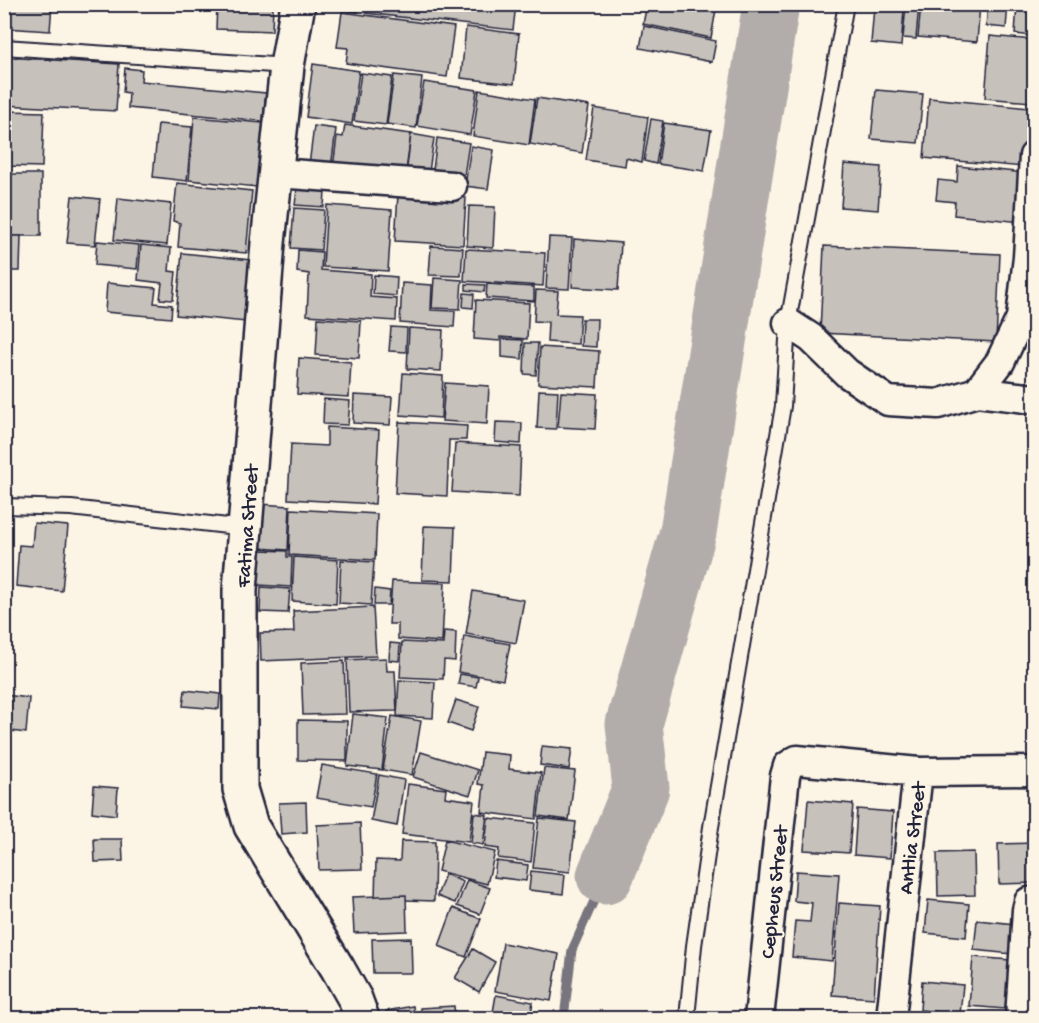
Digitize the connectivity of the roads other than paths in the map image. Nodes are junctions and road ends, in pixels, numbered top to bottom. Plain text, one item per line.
1 (298, 4) edge
2 (846, 4) edge
3 (4, 47) edge
4 (287, 66) junction
5 (1035, 156) edge
6 (277, 173) junction
7 (452, 186) dead end
8 (788, 323) junction
9 (977, 392) junction
10 (1035, 399) edge
11 (4, 506) edge
12 (245, 528) junction
13 (1035, 771) edge
14 (918, 772) junction
15 (1035, 901) edge
16 (362, 1018) edge
17 (687, 1018) edge
18 (759, 1018) edge
19 (891, 1018) edge
20 (1020, 1018) edge

1 - 4 street, Fatima Street
2 - 8 lane
3 - 4 lane
4 - 6 street, Fatima Street
5 - 9 street
6 - 7 street
6 - 12 street, Fatima Street
8 - 9 street
8 - 17 lane
9 - 10 street
11 - 12 lane
12 - 16 street, Fatima Street
13 - 14 street, Antlia Street
14 - 18 street, Cepheus Street
14 - 19 street, Antlia Street
15 - 20 street

